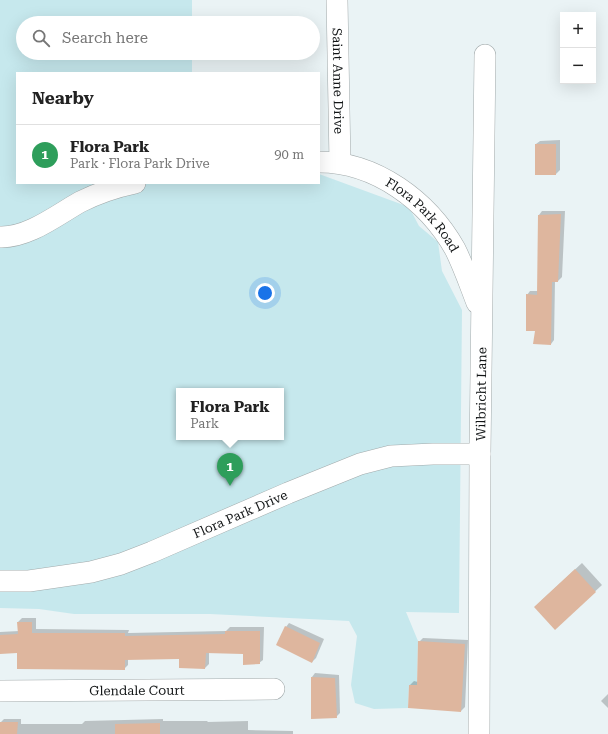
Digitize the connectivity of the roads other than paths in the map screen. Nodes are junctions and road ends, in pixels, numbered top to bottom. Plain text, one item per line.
1 (337, 0) edge
2 (486, 54) dead end
3 (320, 162) edge
4 (340, 163) junction
5 (131, 184) edge
6 (0, 237) edge
7 (482, 317) junction
8 (480, 454) junction
9 (0, 581) edge
10 (274, 689) dead end
11 (0, 691) edge
12 (479, 734) edge

1 - 4 street, Saint Anne Drive
2 - 7 street, Wilbricht Lane
3 - 4 street, Flora Park Road
4 - 7 street, Flora Park Road
5 - 6 street
7 - 8 street, Wilbricht Lane
8 - 9 street, Flora Park Drive
8 - 12 street, Wilbricht Lane
10 - 11 street, Glendale Court

